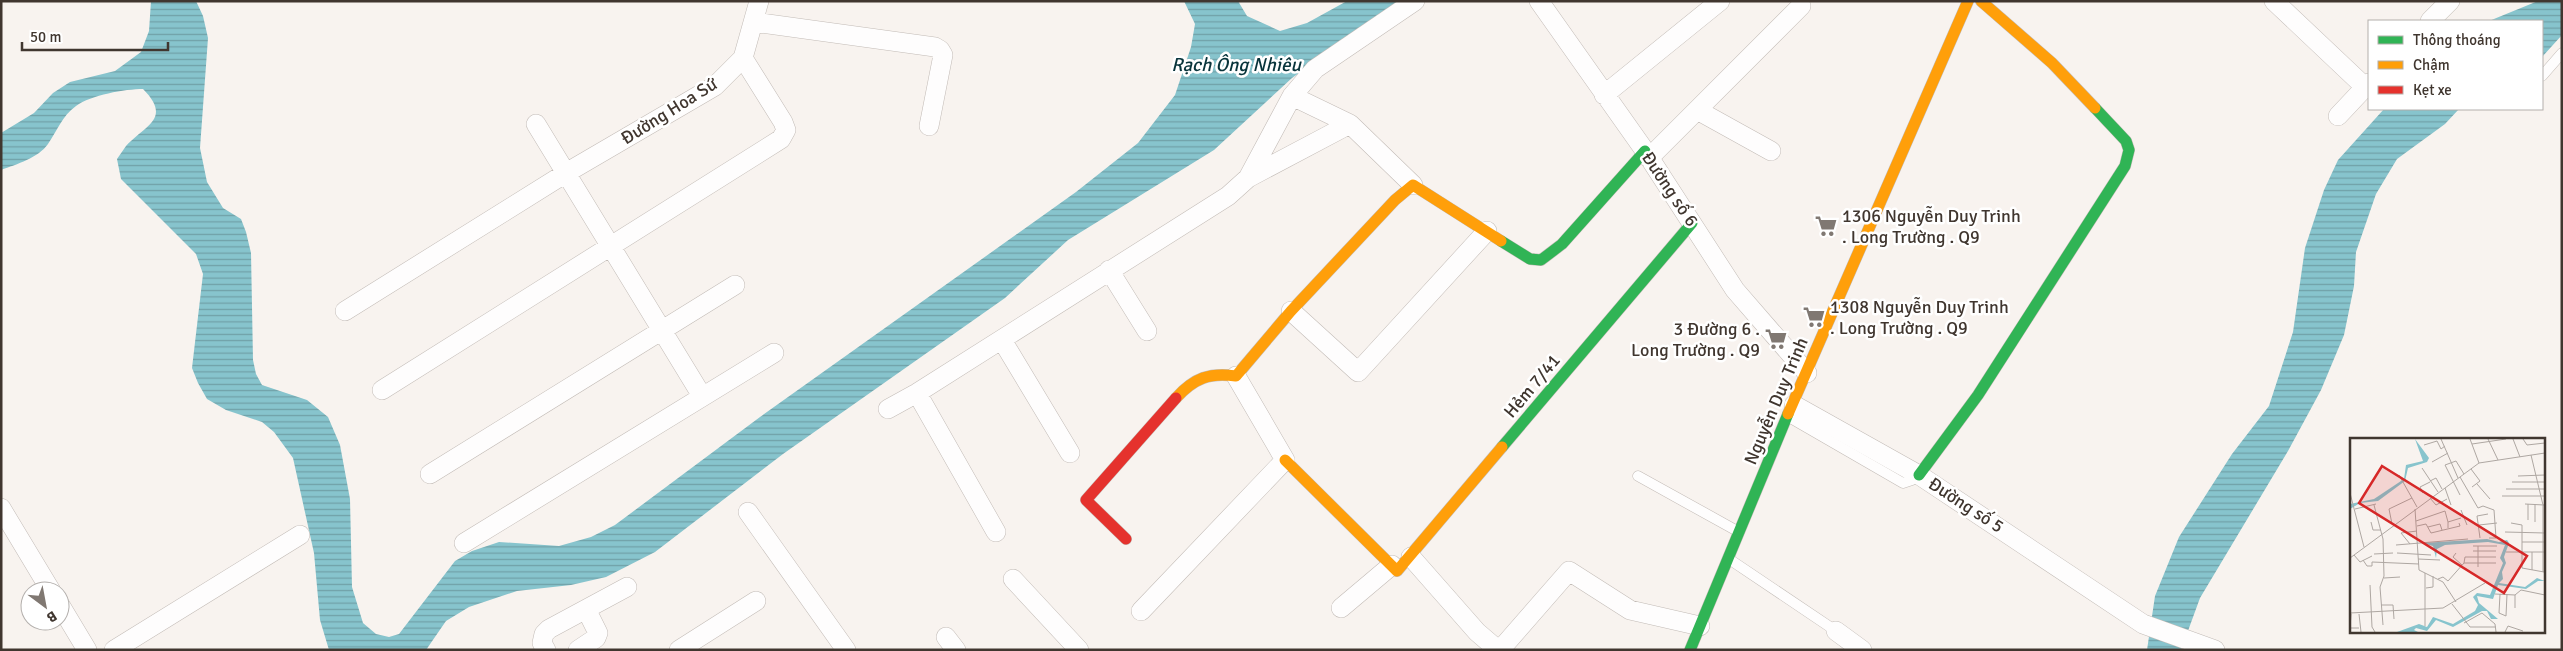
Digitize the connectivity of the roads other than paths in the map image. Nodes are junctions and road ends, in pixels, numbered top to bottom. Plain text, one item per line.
1 (760, 1) edge
2 (1415, 1) edge
3 (1539, 1) edge
4 (1720, 1) edge
5 (1968, 1) edge
6 (1981, 1) edge
7 (2274, 1) edge
8 (2450, 1) edge
9 (1801, 6) dead end
10 (2431, 20) edge
11 (754, 22) junction
12 (2562, 53) edge
13 (743, 58) junction
14 (2543, 75) edge
15 (2367, 85) edge
16 (1604, 95) junction
17 (1292, 96) junction
18 (1697, 110) junction
19 (2338, 116) dead end
20 (536, 124) dead end
21 (1350, 124) junction
22 (929, 126) dead end
23 (1771, 151) dead end
24 (1647, 154) junction
25 (566, 173) junction
26 (1248, 178) junction
27 (1413, 185) junction
28 (1692, 223) junction
29 (1487, 231) junction
30 (612, 248) junction
31 (1109, 270) junction
32 (735, 285) dead end
33 (345, 311) dead end
34 (1291, 312) junction
35 (662, 330) junction
36 (1147, 331) dead end
37 (1002, 340) junction
38 (774, 353) dead end
39 (1806, 373) junction
40 (1236, 376) junction
41 (382, 390) dead end
42 (918, 393) junction
43 (702, 396) junction
44 (888, 409) dead end
45 (1791, 410) junction
46 (1070, 453) dead end
47 (1285, 460) junction
48 (430, 474) dead end
49 (1918, 474) junction
50 (1638, 476) dead end
51 (1, 508) edge
52 (748, 512) dead end
53 (996, 532) dead end
54 (1740, 532) junction
55 (300, 535) dead end
56 (1126, 539) dead end
57 (464, 543) dead end
58 (1411, 557) junction
59 (1728, 559) junction
60 (1394, 568) junction
61 (1013, 579) dead end
62 (46, 581) edge
63 (627, 587) dead end
64 (756, 601) dead end
65 (1341, 608) dead end
66 (586, 609) junction
67 (1141, 611) dead end
68 (70, 622) edge
69 (1700, 626) junction
70 (1836, 631) joint
71 (87, 650) edge
72 (114, 650) edge
73 (546, 650) edge
74 (578, 650) edge
75 (679, 650) edge
76 (846, 650) edge
77 (1079, 650) edge
78 (1499, 650) edge
79 (1690, 650) edge
80 (1862, 650) edge
81 (2215, 650) edge

1 - 11 street, Đường Hoa Sứ
2 - 17 street
3 - 16 street, Đường số 6
4 - 16 street
5 - 39 street, Nguyễn Duy Trinh
6 - 49 street
7 - 15 street
8 - 10 street
9 - 18 street
11 - 13 street, Đường Hoa Sứ
11 - 22 street
12 - 14 lane
13 - 25 street, Đường Hoa Sứ
13 - 30 street
15 - 19 street
16 - 24 street, Đường số 6
17 - 21 street
17 - 26 street
18 - 23 street
18 - 24 street
20 - 25 street
21 - 26 street
21 - 27 street
24 - 28 street, Đường số 6
24 - 29 street
25 - 30 street
25 - 33 street, Đường Hoa Sứ
26 - 31 street
27 - 29 street
27 - 34 street
28 - 39 street, Đường số 6
28 - 58 street, Hẻm 7/41
29 - 34 street
30 - 35 street
30 - 41 street
31 - 36 street
31 - 37 street
32 - 35 street
34 - 40 street
35 - 43 street
35 - 48 street
37 - 42 street
37 - 46 street
38 - 43 street
39 - 45 street, Nguyễn Duy Trinh
40 - 47 street
40 - 56 street
42 - 44 street
42 - 53 street
43 - 57 street
45 - 49 street, Đường số 5
45 - 54 street, Nguyễn Duy Trinh
47 - 60 street
47 - 67 street
49 - 81 street, Đường số 5
50 - 54 lane
51 - 62 street
52 - 76 street
54 - 59 street, Nguyễn Duy Trinh
55 - 72 street
58 - 60 street, Hẻm 7/41
58 - 78 street
59 - 69 street, Nguyễn Duy Trinh
59 - 70 lane
60 - 65 street
61 - 77 street
63 - 66 street
64 - 75 street
66 - 73 street
66 - 74 street
68 - 71 street
69 - 78 street
69 - 79 street, Nguyễn Duy Trinh
70 - 80 street

